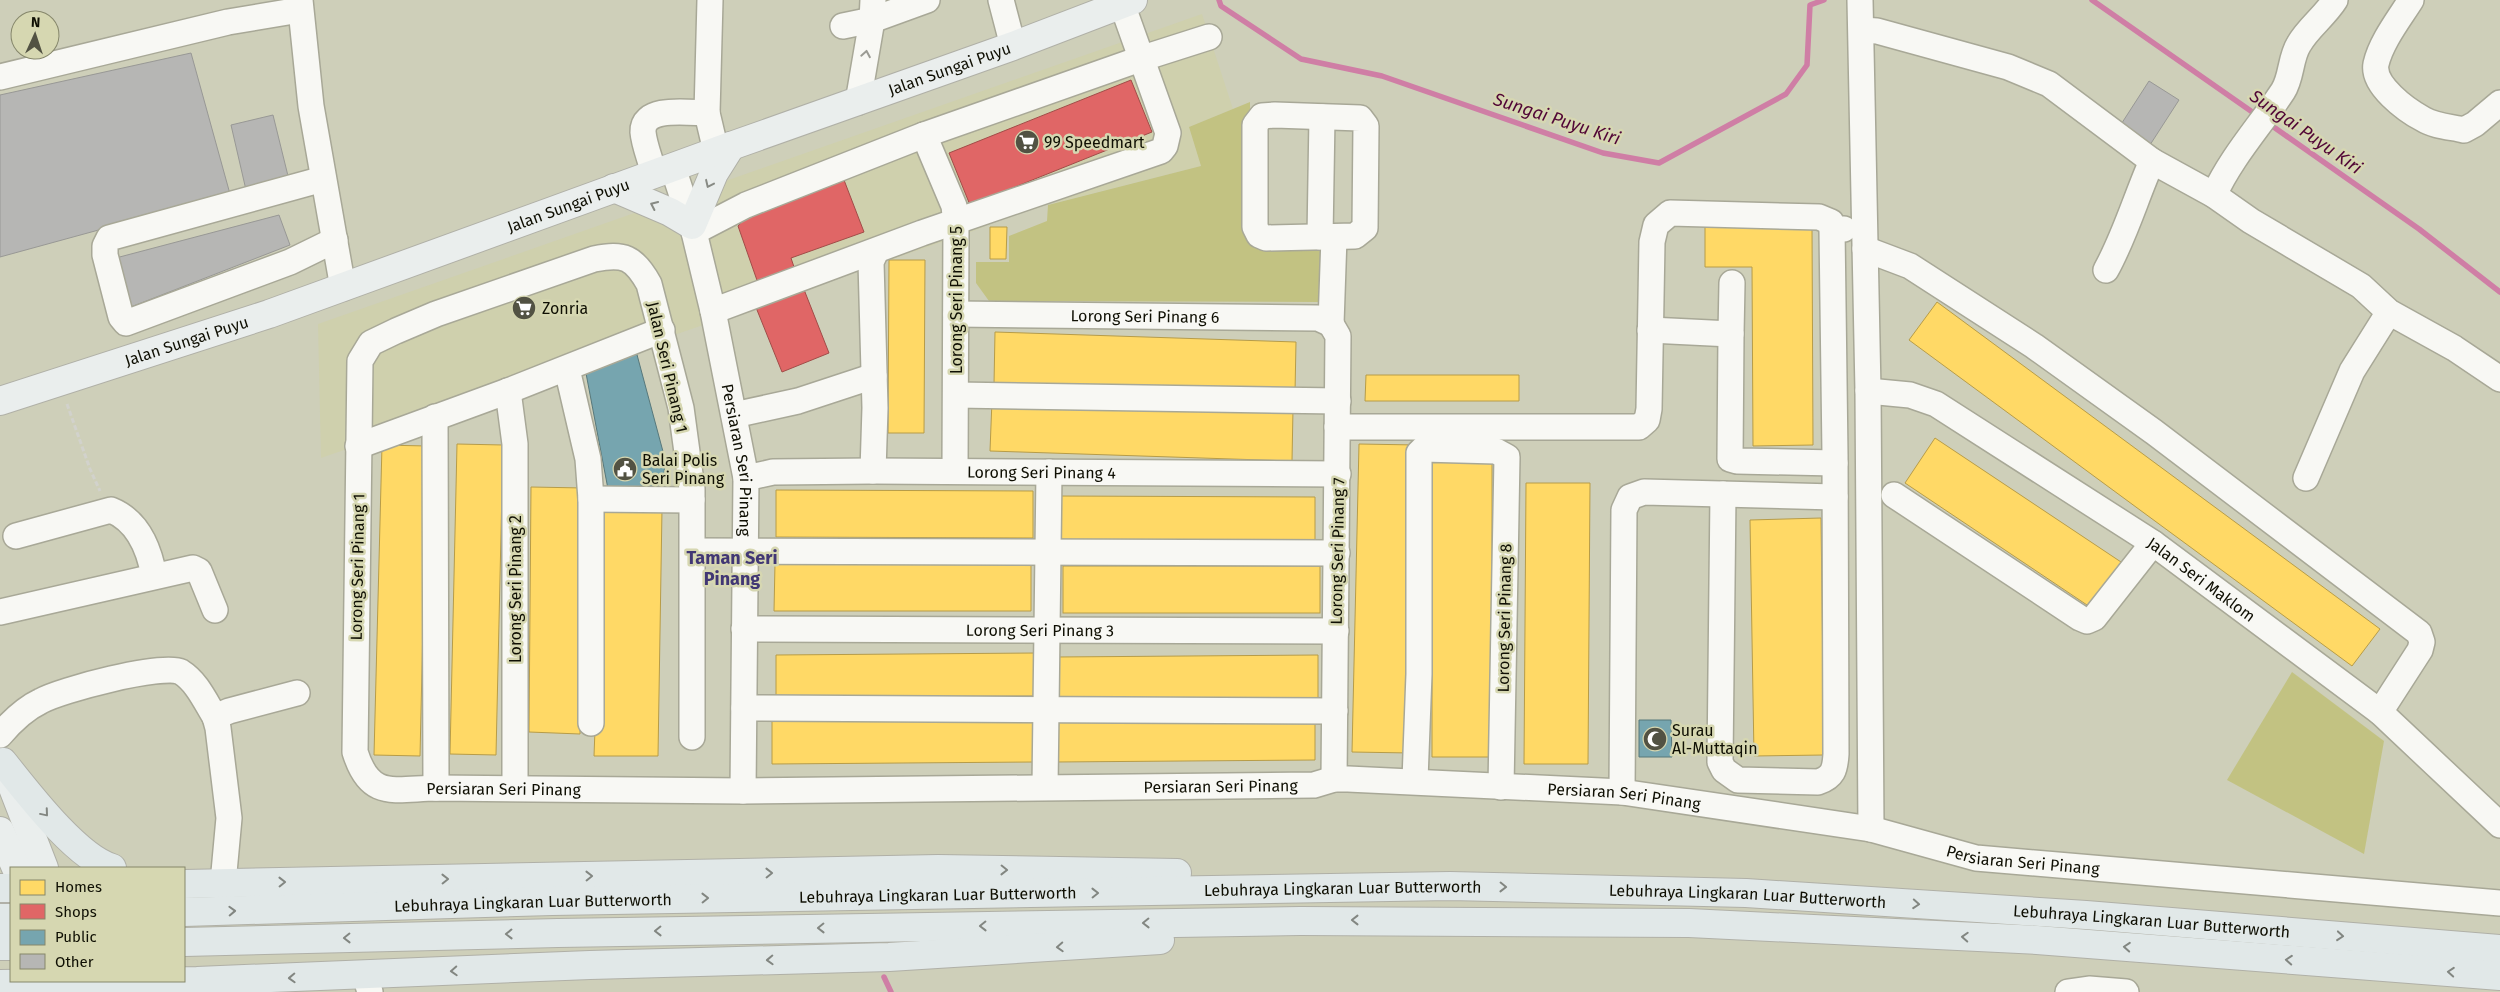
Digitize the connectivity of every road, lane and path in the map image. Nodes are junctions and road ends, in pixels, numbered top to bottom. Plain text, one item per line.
1 (710, 0) edge
2 (927, 0) edge
3 (1000, 0) edge
4 (2335, 0) edge
5 (2410, 0) edge
6 (1128, 2) edge
7 (300, 5) edge
8 (872, 10) edge
9 (1861, 16) edge
10 (843, 26) dead end
11 (1209, 38) dead end
12 (1013, 46) junction
13 (1140, 59) junction
14 (0, 76) edge
15 (858, 102) junction
16 (2500, 103) edge
17 (707, 113) junction
18 (1322, 116) junction
19 (924, 135) junction
20 (724, 148) junction
21 (2152, 161) junction
22 (663, 171) junction
23 (323, 179) junction
24 (614, 188) junction
25 (2214, 195) junction
26 (956, 223) junction
27 (693, 229) junction
28 (1832, 229) junction
29 (1327, 237) junction
30 (1865, 239) junction
31 (335, 240) junction
32 (876, 251) junction
33 (2106, 270) dead end
34 (1732, 283) dead end
35 (343, 288) junction
36 (714, 311) junction
37 (2389, 312) junction
38 (956, 314) junction
39 (1331, 324) junction
40 (662, 330) junction
41 (1650, 330) junction
42 (1731, 334) junction
43 (360, 361) joint
44 (567, 368) junction
45 (874, 376) junction
46 (2500, 379) edge
47 (59, 382) junction
48 (508, 391) junction
49 (1868, 391) junction
50 (956, 395) junction
51 (0, 401) edge
52 (1338, 401) junction
53 (734, 415) junction
54 (434, 417) junction
55 (1337, 427) junction
56 (358, 446) junction
57 (1835, 463) junction
58 (873, 471) junction
59 (955, 471) junction
60 (1049, 472) junction
61 (1338, 474) junction
62 (746, 478) junction
63 (2306, 478) dead end
64 (1723, 494) junction
65 (1894, 495) dead end
66 (1836, 497) junction
67 (591, 500) junction
68 (692, 500) junction
69 (111, 510) junction
70 (16, 536) dead end
71 (2153, 543) junction
72 (693, 551) junction
73 (744, 551) junction
74 (1049, 551) junction
75 (1337, 553) junction
76 (154, 576) junction
77 (215, 610) dead end
78 (0, 612) edge
79 (744, 629) junction
80 (1047, 630) junction
81 (1336, 631) junction
82 (297, 693) dead end
83 (744, 708) junction
84 (1046, 708) junction
85 (1335, 711) junction
86 (2380, 712) junction
87 (215, 717) junction
88 (591, 723) dead end
89 (0, 734) edge
90 (692, 737) dead end
91 (1, 760) edge
92 (362, 772) joint
93 (1334, 779) junction
94 (1415, 780) junction
95 (1045, 787) junction
96 (1501, 787) junction
97 (436, 788) junction
98 (514, 788) junction
99 (743, 791) junction
100 (1622, 792) junction
101 (2500, 825) edge
102 (1871, 830) junction
103 (0, 831) edge
104 (16, 867) edge
105 (44, 867) edge
106 (108, 867) edge
107 (193, 885) edge
108 (1297, 890) junction
109 (2500, 903) edge
110 (185, 912) edge
111 (1300, 921) junction
112 (185, 942) edge
113 (2500, 949) edge
114 (2500, 976) edge
115 (197, 983) edge
116 (0, 984) edge
117 (368, 984) edge
118 (75, 986) edge
119 (2068, 992) edge
120 (2126, 992) edge

1 - 17 street
2 - 8 street
3 - 12 street
4 - 25 street
5 - 16 street
6 - 12 main road, Jalan Sungai Puyu
6 - 13 street
7 - 14 street
7 - 23 street
8 - 10 street
15 -> 8 street
9 - 21 street
9 - 30 street
11 - 13 street
12 - 15 main road, Jalan Sungai Puyu
13 - 19 street
13 - 26 street
15 - 20 main road, Jalan Sungai Puyu
17 - 20 street
17 - 22 street, Persiaran Seri Pinang
18 - 29 street, Lorong Seri Pinang 7
18 - 29 street
18 - 29 street
19 - 26 street, Lorong Seri Pinang 5
19 - 27 street
20 - 22 main road, Jalan Sungai Puyu
20 -> 27 main road
21 - 25 street
21 - 33 street
22 - 24 main road, Jalan Sungai Puyu
22 - 27 street, Persiaran Seri Pinang
23 - 31 street
23 - 31 street
27 -> 24 main road
24 - 35 main road, Jalan Sungai Puyu
25 - 37 street
26 - 32 street
26 - 38 street, Lorong Seri Pinang 5
27 - 36 street, Persiaran Seri Pinang
28 - 30 street
28 - 41 street
28 - 57 street
29 - 39 street, Lorong Seri Pinang 7
30 - 49 street
30 - 86 street
31 - 35 street
32 - 36 street
32 - 45 street
34 - 42 street
35 - 47 main road, Jalan Sungai Puyu
36 - 53 street, Persiaran Seri Pinang
37 - 46 street
37 - 63 street
38 - 39 street, Lorong Seri Pinang 6
38 - 50 street, Lorong Seri Pinang 5
39 - 52 street, Lorong Seri Pinang 7
40 - 43 street, Jalan Seri Pinang 1
40 - 44 street
40 - 68 street, Jalan Seri Pinang 1
41 - 42 street
41 - 55 street
42 - 57 street
43 - 56 street, Lorong Seri Pinang 1
44 - 48 street
44 - 67 street
45 - 53 street
45 - 58 street
47 - 51 main road, Jalan Sungai Puyu
47 - 69 path
48 - 54 street
48 - 98 street, Lorong Seri Pinang 2
49 - 71 street, Jalan Seri Maklom
49 - 102 street
50 - 52 street
50 - 59 street, Lorong Seri Pinang 5
52 - 55 street, Lorong Seri Pinang 7
53 - 62 street, Persiaran Seri Pinang
54 - 56 street
54 - 97 street
55 - 61 street, Lorong Seri Pinang 7
56 - 92 street, Lorong Seri Pinang 1
57 - 66 street
58 - 59 street, Lorong Seri Pinang 4
58 - 62 street, Lorong Seri Pinang 4
59 - 60 street, Lorong Seri Pinang 4
60 - 61 street, Lorong Seri Pinang 4
60 - 74 street
61 - 75 street, Lorong Seri Pinang 7
62 - 73 street, Persiaran Seri Pinang
64 - 66 street
64 - 66 street
64 - 100 street
65 - 71 street
67 - 68 street
67 - 88 street
68 - 72 street, Jalan Seri Pinang 1
69 - 70 street
69 - 76 street
71 - 86 street, Jalan Seri Maklom
72 - 73 street
72 - 90 street, Jalan Seri Pinang 1
73 - 74 street
73 - 79 street, Persiaran Seri Pinang
74 - 75 street
74 - 80 street
75 - 81 street, Lorong Seri Pinang 7
76 - 77 street
76 - 78 street
79 - 80 street, Lorong Seri Pinang 3
79 - 83 street, Persiaran Seri Pinang
80 - 81 street, Lorong Seri Pinang 3
80 - 84 street
81 - 85 street, Lorong Seri Pinang 7
82 - 87 street
83 - 84 street
83 - 99 street, Persiaran Seri Pinang
84 - 85 street
84 - 95 street
85 - 93 street, Lorong Seri Pinang 7
86 - 101 street, Jalan Seri Maklom
87 - 89 street
87 - 107 street
91 - 105 main road
91 -> 106 highway
92 - 97 street, Persiaran Seri Pinang
93 - 94 street, Persiaran Seri Pinang
93 - 95 street, Persiaran Seri Pinang
94 - 96 street, Persiaran Seri Pinang
94 - 96 street, Lorong Seri Pinang 8
95 - 99 street, Persiaran Seri Pinang
96 - 100 street, Persiaran Seri Pinang
97 - 98 street, Persiaran Seri Pinang
98 - 99 street, Persiaran Seri Pinang
100 - 102 street, Persiaran Seri Pinang
102 - 109 street, Persiaran Seri Pinang
103 - 104 main road
107 -> 108 highway
110 -> 108 highway, Lebuhraya Lingkaran Luar Butterworth
108 -> 113 highway, Lebuhraya Lingkaran Luar Butterworth
111 -> 112 highway, Lebuhraya Lingkaran Luar Butterworth
114 -> 111 highway, Lebuhraya Lingkaran Luar Butterworth
111 -> 117 highway
117 -> 115 highway
115 - 118 highway
116 - 118 highway
119 - 120 street

